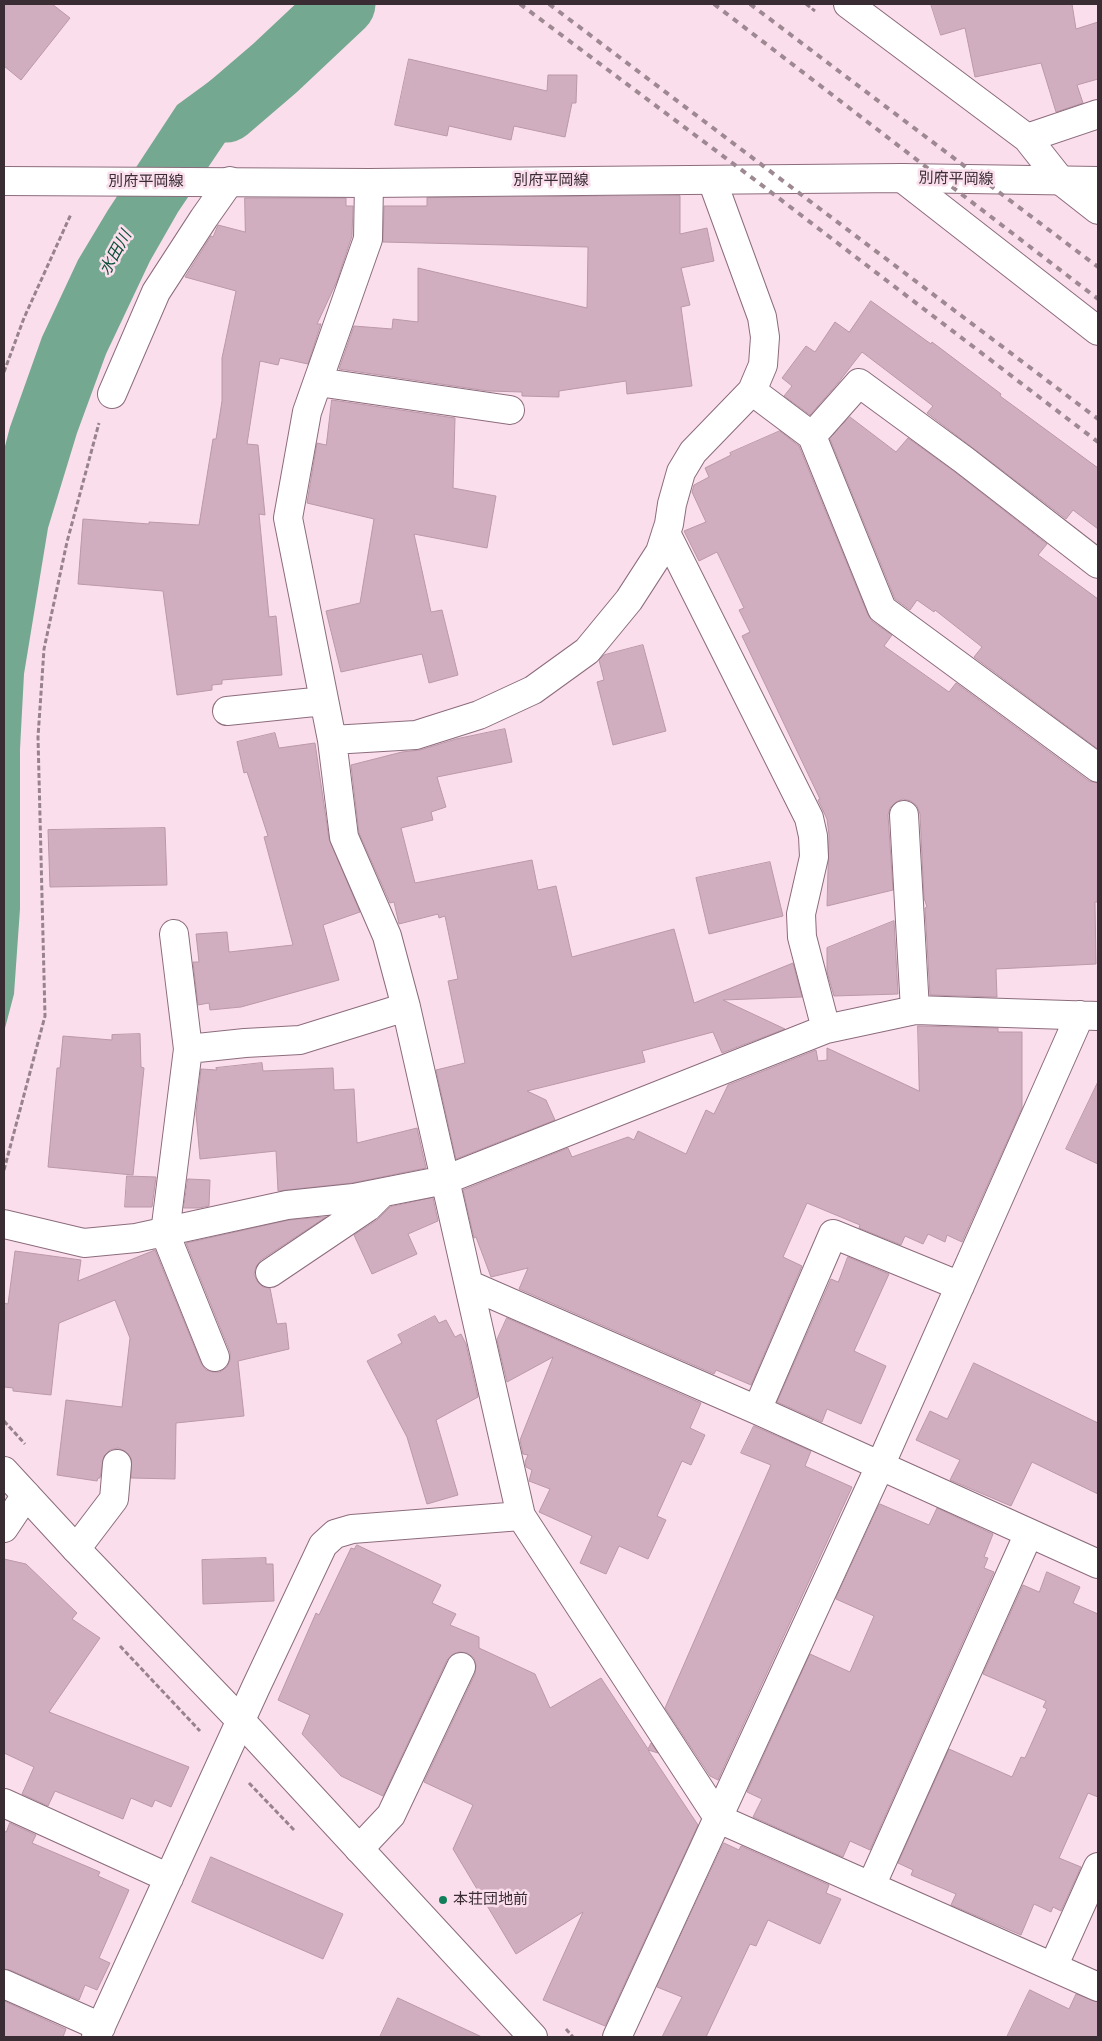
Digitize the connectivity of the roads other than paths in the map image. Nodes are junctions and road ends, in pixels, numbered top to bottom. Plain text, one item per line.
1 (850, 4) edge
2 (1098, 114) edge
3 (1027, 138) junction
4 (902, 178) junction
5 (712, 180) junction
6 (4, 181) edge
7 (230, 181) junction
8 (1062, 181) junction
9 (1098, 181) edge
10 (369, 183) junction
11 (1098, 210) edge
12 (1098, 331) edge
13 (318, 382) junction
14 (752, 391) junction
15 (112, 394) road end
16 (510, 410) dead end
17 (812, 436) junction
18 (666, 533) junction
19 (1098, 564) edge
20 (324, 701) junction
21 (227, 711) dead end
22 (332, 740) junction
23 (1098, 768) edge
24 (904, 814) dead end
25 (174, 934) dead end
26 (406, 1007) junction
27 (915, 1010) junction
28 (1089, 1016) edge
29 (826, 1029) junction
30 (188, 1050) junction
31 (445, 1180) junction
32 (383, 1193) junction
33 (4, 1224) edge
34 (165, 1233) junction
35 (270, 1273) dead end
36 (470, 1285) junction
37 (960, 1286) junction
38 (215, 1357) dead end
39 (757, 1410) junction
40 (117, 1464) dead end
41 (880, 1466) junction
42 (4, 1471) edge
43 (26, 1495) junction
44 (521, 1516) junction
45 (4, 1528) edge
46 (1029, 1533) junction
47 (76, 1550) junction
48 (1098, 1564) edge
49 (461, 1667) dead end
50 (241, 1720) junction
51 (4, 1803) edge
52 (719, 1819) junction
53 (359, 1850) junction
54 (1098, 1867) edge
55 (169, 1878) junction
56 (871, 1886) junction
57 (1053, 1967) junction
58 (4, 1984) edge
59 (1098, 1987) edge
60 (99, 2032) edge
61 (532, 2037) edge
62 (617, 2037) edge

1 - 3 street
2 - 3 street
3 - 8 street
4 - 5 street, 別府平岡線
4 - 8 street, 別府平岡線
4 - 12 street
5 - 10 street, 別府平岡線
5 - 14 street
6 - 7 street, 別府平岡線
7 - 10 street, 別府平岡線
7 - 15 street
8 - 9 street, 別府平岡線
8 - 11 street
10 - 13 street
13 - 16 street
13 - 20 street
14 - 17 street
14 - 18 street
17 - 19 street
17 - 23 street
18 - 22 street
18 - 29 street
20 - 21 street
20 - 22 street
22 - 26 street
24 - 27 street
25 - 30 street
26 - 30 street
26 - 31 street
27 - 28 street
27 - 29 street
28 - 37 street
29 - 31 street
30 - 34 street
31 - 32 street
31 - 36 street
32 - 34 street
32 - 35 street
33 - 34 street
34 - 38 street
36 - 39 street
36 - 44 street
37 - 39 street
37 - 41 street
39 - 41 street
40 - 47 street
41 - 46 street
41 - 52 street
42 - 43 street
43 - 45 street
43 - 47 street
44 - 50 street
44 - 52 street
46 - 48 street
46 - 56 street
47 - 50 street
49 - 53 street
50 - 53 street
50 - 55 street
51 - 55 street
52 - 56 street
52 - 62 street
53 - 61 street
54 - 57 street
55 - 60 street
56 - 57 street
57 - 59 street
58 - 60 street

